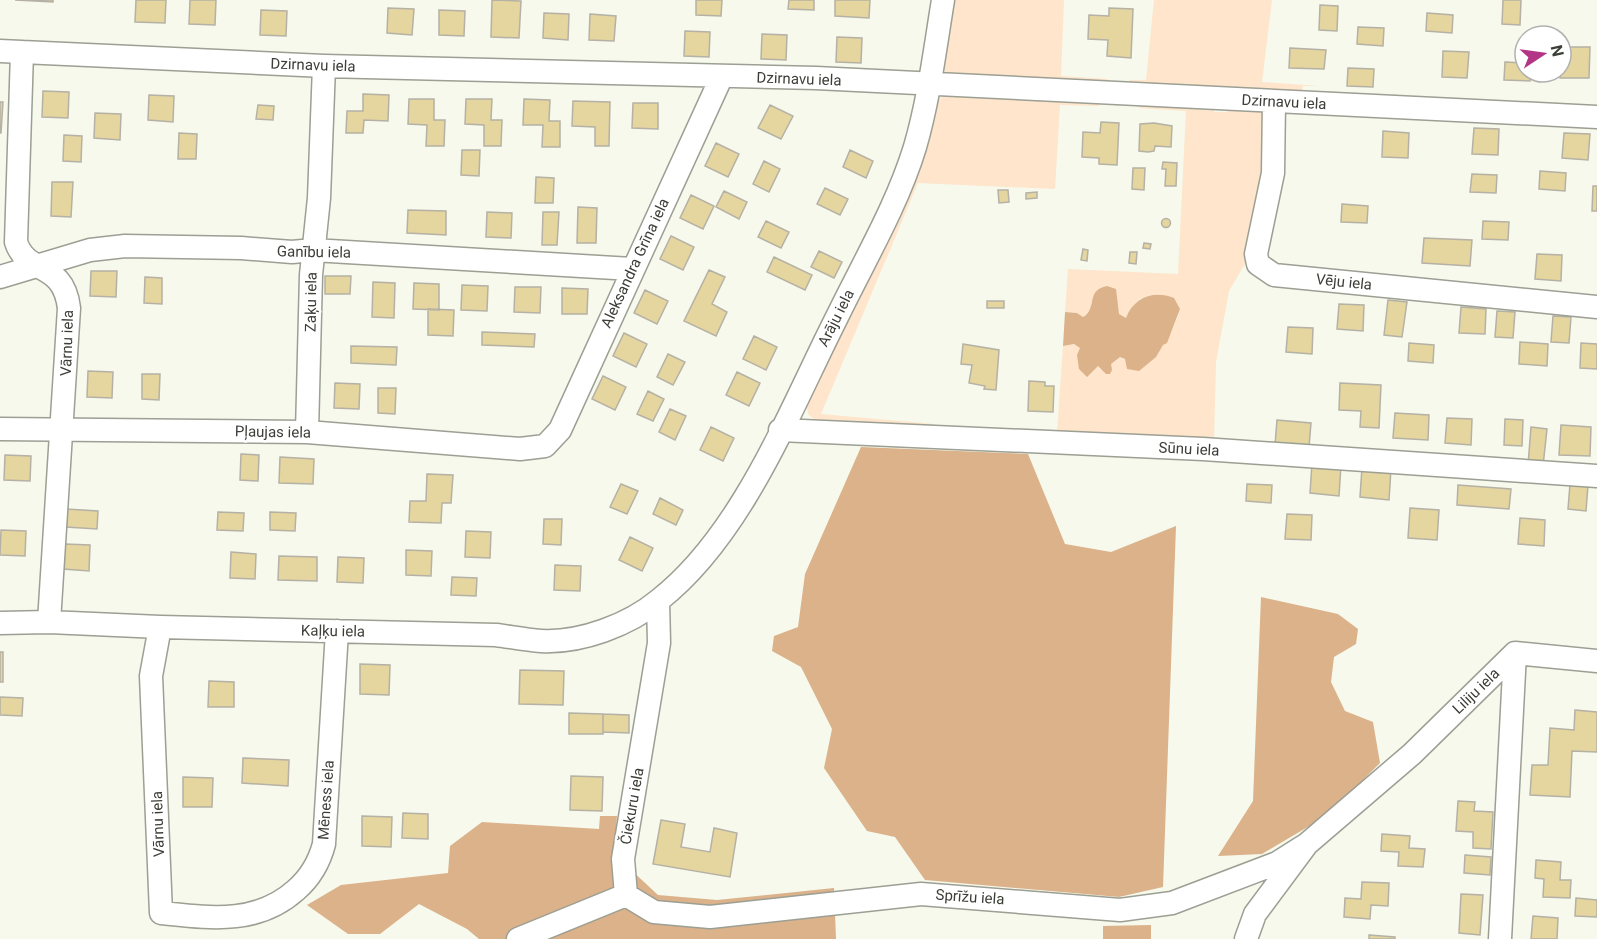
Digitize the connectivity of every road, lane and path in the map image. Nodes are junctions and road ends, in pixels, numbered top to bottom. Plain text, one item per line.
1 (943, 0) edge
2 (11, 51) edge
3 (324, 66) junction
4 (721, 78) junction
5 (929, 85) junction
6 (1274, 102) junction
7 (1597, 117) edge
8 (313, 250) junction
9 (37, 265) junction
10 (632, 269) junction
11 (0, 277) edge
12 (1597, 307) edge
13 (0, 429) edge
14 (780, 430) junction
15 (62, 432) junction
16 (306, 432) junction
17 (545, 446) joint
18 (1597, 476) edge
19 (658, 601) junction
20 (49, 622) junction
21 (0, 623) edge
22 (160, 627) junction
23 (337, 631) junction
24 (1515, 653) junction
25 (1597, 661) edge
26 (1307, 844) junction
27 (626, 895) junction
28 (161, 913) joint
29 (518, 939) edge
30 (1246, 939) edge
31 (1500, 939) edge

1 - 5 street, Arāju iela
2 - 3 street, Dzirnavu iela
2 - 9 street, Vārnu iela
3 - 4 street, Dzirnavu iela
3 - 8 street, Zaķu iela
4 - 5 street, Dzirnavu iela
4 - 10 street, Aleksandra Grīna iela
5 - 6 street, Dzirnavu iela
5 - 14 street, Arāju iela
6 - 7 street, Dzirnavu iela
6 - 12 street, Vēju iela
8 - 9 street, Ganību iela
8 - 10 street, Ganību iela
8 - 16 street, Zaķu iela
9 - 11 street, Ganību iela
9 - 15 street, Vārnu iela
10 - 17 street, Aleksandra Grīna iela
13 - 15 street, Pļaujas iela
14 - 18 street, Sūnu iela
14 - 19 street, Arāju iela
15 - 16 street, Pļaujas iela
15 - 20 street, Vārnu iela
16 - 17 street, Pļaujas iela
19 - 23 street, Kaļķu iela
19 - 27 street, Čiekuru iela
20 - 21 street, Kaļķu iela
20 - 22 street, Kaļķu iela
22 - 23 street, Kaļķu iela
22 - 28 street, Vārnu iela
23 - 28 street, Mēness iela
24 - 25 street
24 - 26 street, Liliju iela
24 - 31 street, Liliju iela
26 - 27 street, Sprīžu iela
26 - 30 street, Liliju iela
27 - 29 street

